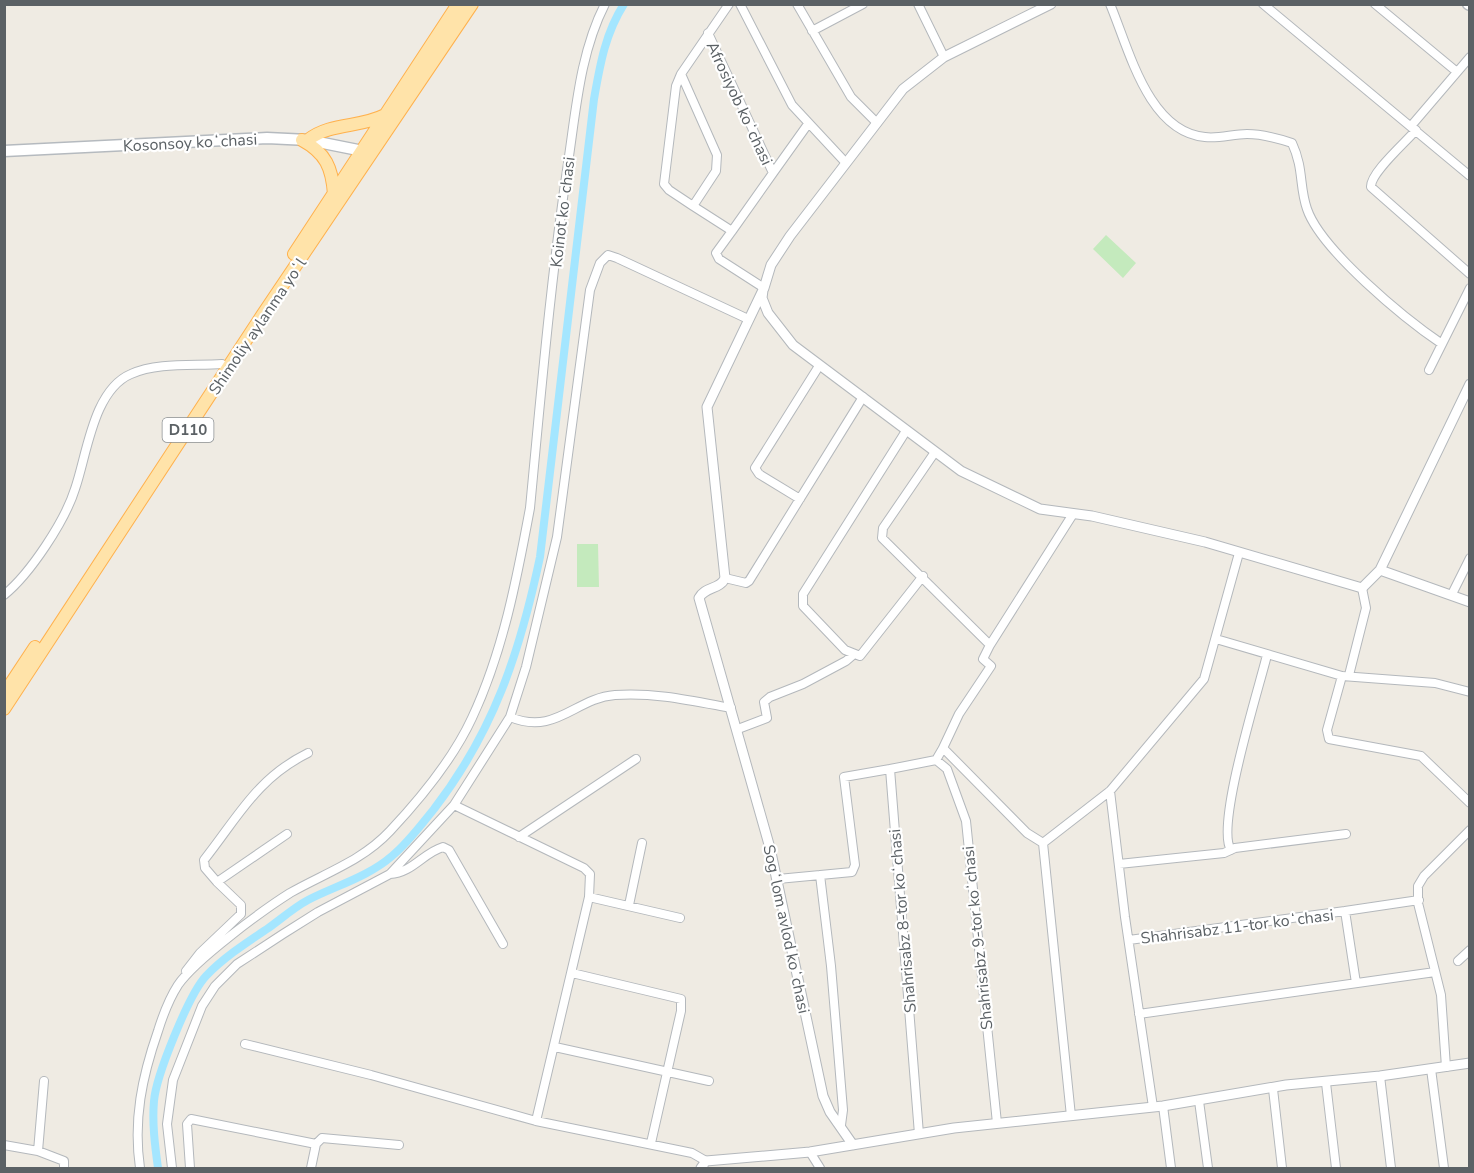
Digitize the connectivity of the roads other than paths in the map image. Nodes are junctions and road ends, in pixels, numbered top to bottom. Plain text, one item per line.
1 (458, 4) edge
2 (472, 4) edge
3 (605, 4) edge
4 (729, 4) edge
5 (740, 4) edge
6 (797, 4) edge
7 (863, 4) edge
8 (918, 4) edge
9 (1051, 4) edge
10 (1110, 4) edge
11 (1263, 4) edge
12 (1375, 4) edge
13 (812, 31) junction
14 (708, 33) junction
15 (944, 57) junction
16 (1470, 57) edge
17 (1457, 72) junction
18 (681, 74) junction
19 (386, 115) junction
20 (877, 123) junction
21 (808, 124) junction
22 (1414, 128) junction
23 (305, 140) junction
24 (4, 151) edge
25 (368, 152) junction
26 (846, 162) junction
27 (773, 173) junction
28 (1470, 176) edge
29 (334, 194) junction
30 (693, 206) junction
31 (732, 231) junction
32 (1470, 274) edge
33 (764, 288) junction
34 (1470, 288) edge
35 (748, 320) junction
36 (1442, 344) junction
37 (222, 364) junction
38 (819, 366) junction
39 (1429, 370) dead end
40 (1470, 384) edge
41 (863, 398) junction
42 (906, 431) junction
43 (935, 453) junction
44 (800, 499) junction
45 (1073, 514) junction
46 (1239, 554) junction
47 (1470, 558) edge
48 (1380, 570) junction
49 (923, 576) junction
50 (725, 578) junction
51 (1362, 588) junction
52 (1452, 594) junction
53 (4, 595) edge
54 (71, 600) junction
55 (1470, 602) edge
56 (1216, 639) junction
57 (990, 645) junction
58 (853, 655) junction
59 (1267, 655) junction
60 (1345, 675) junction
61 (1470, 692) edge
62 (4, 694) edge
63 (730, 708) junction
64 (4, 709) edge
65 (510, 717) junction
66 (738, 729) junction
67 (943, 748) junction
68 (308, 753) dead end
69 (636, 759) dead end
70 (936, 760) junction
71 (890, 769) junction
72 (1110, 792) junction
73 (1470, 803) edge
74 (454, 805) junction
75 (1470, 830) edge
76 (287, 834) dead end
77 (1347, 834) dead end
78 (519, 837) junction
79 (642, 843) dead end
80 (1043, 843) junction
81 (1232, 850) junction
82 (1119, 864) junction
83 (390, 874) junction
84 (820, 874) junction
85 (778, 879) junction
86 (217, 882) junction
87 (590, 897) junction
88 (1419, 900) junction
89 (629, 905) junction
90 (1345, 911) junction
91 (680, 918) dead end
92 (1129, 940) junction
93 (504, 944) dead end
94 (1470, 950) edge
95 (1458, 961) dead end
96 (1435, 972) junction
97 (572, 973) junction
98 (179, 983) junction
99 (1356, 983) junction
100 (1139, 1014) junction
101 (245, 1044) dead end
102 (555, 1047) junction
103 (1470, 1063) edge
104 (1446, 1067) junction
105 (1431, 1069) junction
106 (667, 1071) junction
107 (1380, 1076) junction
108 (44, 1080) dead end
109 (708, 1081) dead end
110 (1326, 1083) junction
111 (1273, 1089) junction
112 (1199, 1101) junction
113 (1158, 1106) junction
114 (1071, 1116) junction
115 (536, 1121) junction
116 (997, 1123) junction
117 (841, 1125) junction
118 (920, 1134) junction
119 (651, 1143) junction
120 (316, 1144) junction
121 (4, 1145) edge
122 (399, 1145) dead end
123 (853, 1145) junction
124 (38, 1150) junction
125 (810, 1152) junction
126 (703, 1165) edge
127 (64, 1168) edge
128 (140, 1168) edge
129 (172, 1168) edge
130 (190, 1168) edge
131 (311, 1168) edge
132 (820, 1168) edge
133 (1171, 1168) edge
134 (1208, 1168) edge
135 (1282, 1168) edge
136 (1336, 1168) edge
137 (1391, 1168) edge
138 (1444, 1168) edge

1 - 19 main road, Shimoliy aylanma yoʻl / D110
2 - 25 main road, Shimoliy aylanma yoʻl / D110
3 - 98 street, Koinot koʻchasi
4 - 14 street, Afrosiyob koʻchasi
5 - 21 street
6 - 13 street
7 - 13 street
8 - 15 street
9 - 15 street
10 - 36 street
11 - 22 street
12 - 17 street
13 - 20 street
14 - 18 street, Afrosiyob koʻchasi
14 - 27 street, Afrosiyob koʻchasi
15 - 20 street
16 - 17 street
17 - 22 street
18 - 30 street
18 - 30 street, Afrosiyob koʻchasi
19 - 23 main road
19 - 25 main road, Shimoliy aylanma yoʻl / D110
20 - 26 street
21 - 26 street
21 - 27 street
22 - 28 street
22 - 32 street
23 - 24 main road, Kosonsoy koʻchasi
23 - 25 main road, Kosonsoy koʻchasi
23 - 29 main road
25 - 29 main road, Shimoliy aylanma yoʻl / D110
25 - 54 main road, Shimoliy aylanma yoʻl / D110
26 - 33 street
27 - 31 street, Afrosiyob koʻchasi
29 - 37 main road, Shimoliy aylanma yoʻl / D110
30 - 31 street, Afrosiyob koʻchasi
31 - 33 street, Afrosiyob koʻchasi
33 - 35 street
33 - 38 street
34 - 36 street
35 - 50 street
35 - 65 street
36 - 39 street
37 - 53 street
37 - 54 main road, Shimoliy aylanma yoʻl / D110
38 - 41 street
38 - 44 street
40 - 48 street
41 - 42 street
41 - 44 street
42 - 43 street
42 - 58 street
43 - 45 street
43 - 49 street
44 - 50 street
45 - 46 street
45 - 57 street
46 - 51 street
46 - 56 street
47 - 52 street
48 - 51 street
48 - 52 street
49 - 57 street
49 - 58 street
50 - 63 street, Sogʻlom avlod koʻchasi
51 - 60 street
52 - 55 street
54 - 62 main road, Shimoliy aylanma yoʻl / D110
54 - 64 main road, Shimoliy aylanma yoʻl / D110
56 - 59 street
56 - 72 street
57 - 67 street
58 - 66 street
59 - 60 street
59 - 81 street
60 - 61 street
60 - 73 street
63 - 65 street
63 - 66 street, Sogʻlom avlod koʻchasi
65 - 74 street
66 - 85 street, Sogʻlom avlod koʻchasi
67 - 70 street
67 - 80 street
68 - 86 street
69 - 78 street
70 - 71 street
70 - 116 street, Shahrisabz 9-tor koʻchasi
71 - 84 street
71 - 118 street, Shahrisabz 8-tor koʻchasi
72 - 80 street
72 - 82 street, Shahrisabz 11-tor koʻchasi
74 - 78 street
74 - 83 street
75 - 88 street
76 - 86 street
77 - 81 street
78 - 87 street
79 - 89 street
80 - 114 street
81 - 82 street
82 - 92 street, Shahrisabz 11-tor koʻchasi
83 - 93 street
83 - 129 street
84 - 85 street
84 - 117 street
85 - 117 street, Sogʻlom avlod koʻchasi
86 - 98 street
87 - 89 street
87 - 97 street
88 - 90 street
88 - 96 street
89 - 91 street
90 - 92 street, Shahrisabz 11-tor koʻchasi
90 - 99 street, Shahrisabz 11-tor koʻchasi
92 - 100 street, Shahrisabz 11-tor koʻchasi
94 - 95 street
96 - 99 street
96 - 104 street
97 - 102 street
97 - 106 street
98 - 128 street
99 - 100 street
100 - 113 street, Shahrisabz 11-tor koʻchasi
101 - 115 street
102 - 106 street
102 - 115 street
103 - 104 street
104 - 105 street
105 - 107 street
105 - 138 street
106 - 109 street
106 - 119 street
107 - 110 street
107 - 137 street
108 - 124 street
110 - 111 street
110 - 136 street
111 - 112 street
111 - 135 street
112 - 113 street
112 - 134 street
113 - 114 street
113 - 133 street, Shahrisabz 11-tor koʻchasi
114 - 116 street
115 - 119 street
116 - 118 street
117 - 123 street, Sogʻlom avlod koʻchasi
118 - 123 street
119 - 126 street
120 - 122 street
120 - 130 street
120 - 131 street
121 - 124 street
123 - 125 street
124 - 127 street
125 - 126 street
125 - 132 street

